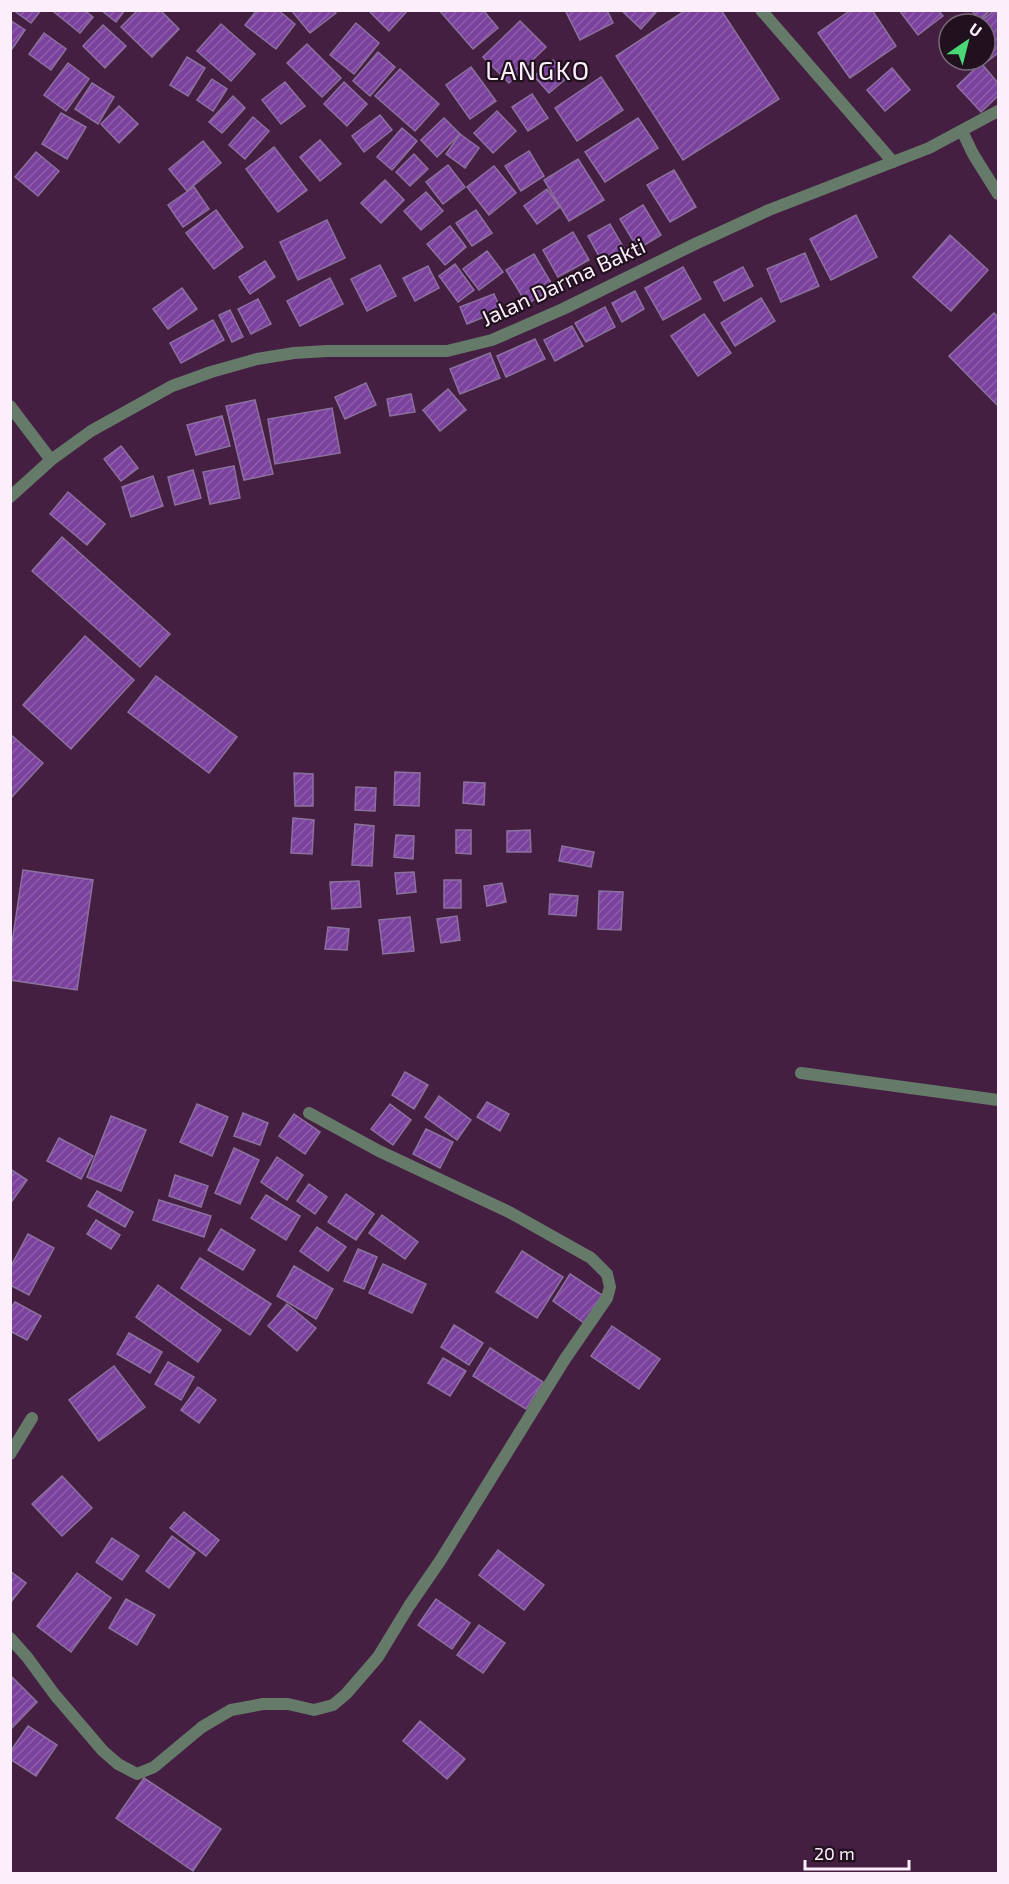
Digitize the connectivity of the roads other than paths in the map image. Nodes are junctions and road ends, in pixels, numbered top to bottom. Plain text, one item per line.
1 (760, 10) edge
2 (999, 111) edge
3 (962, 131) junction
4 (893, 162) junction
5 (999, 194) edge
6 (10, 406) edge
7 (51, 460) junction
8 (10, 496) edge
9 (801, 1073) dead end
10 (999, 1100) edge
11 (309, 1113) dead end
12 (32, 1418) dead end
13 (10, 1454) edge
14 (10, 1638) edge

1 - 4 street
2 - 3 street, Jalan Darma Bakti
3 - 4 street, Jalan Darma Bakti
3 - 5 street
4 - 7 street, Jalan Darma Bakti
6 - 7 street
7 - 8 street, Jalan Darma Bakti
9 - 10 street
11 - 14 street
12 - 13 street

